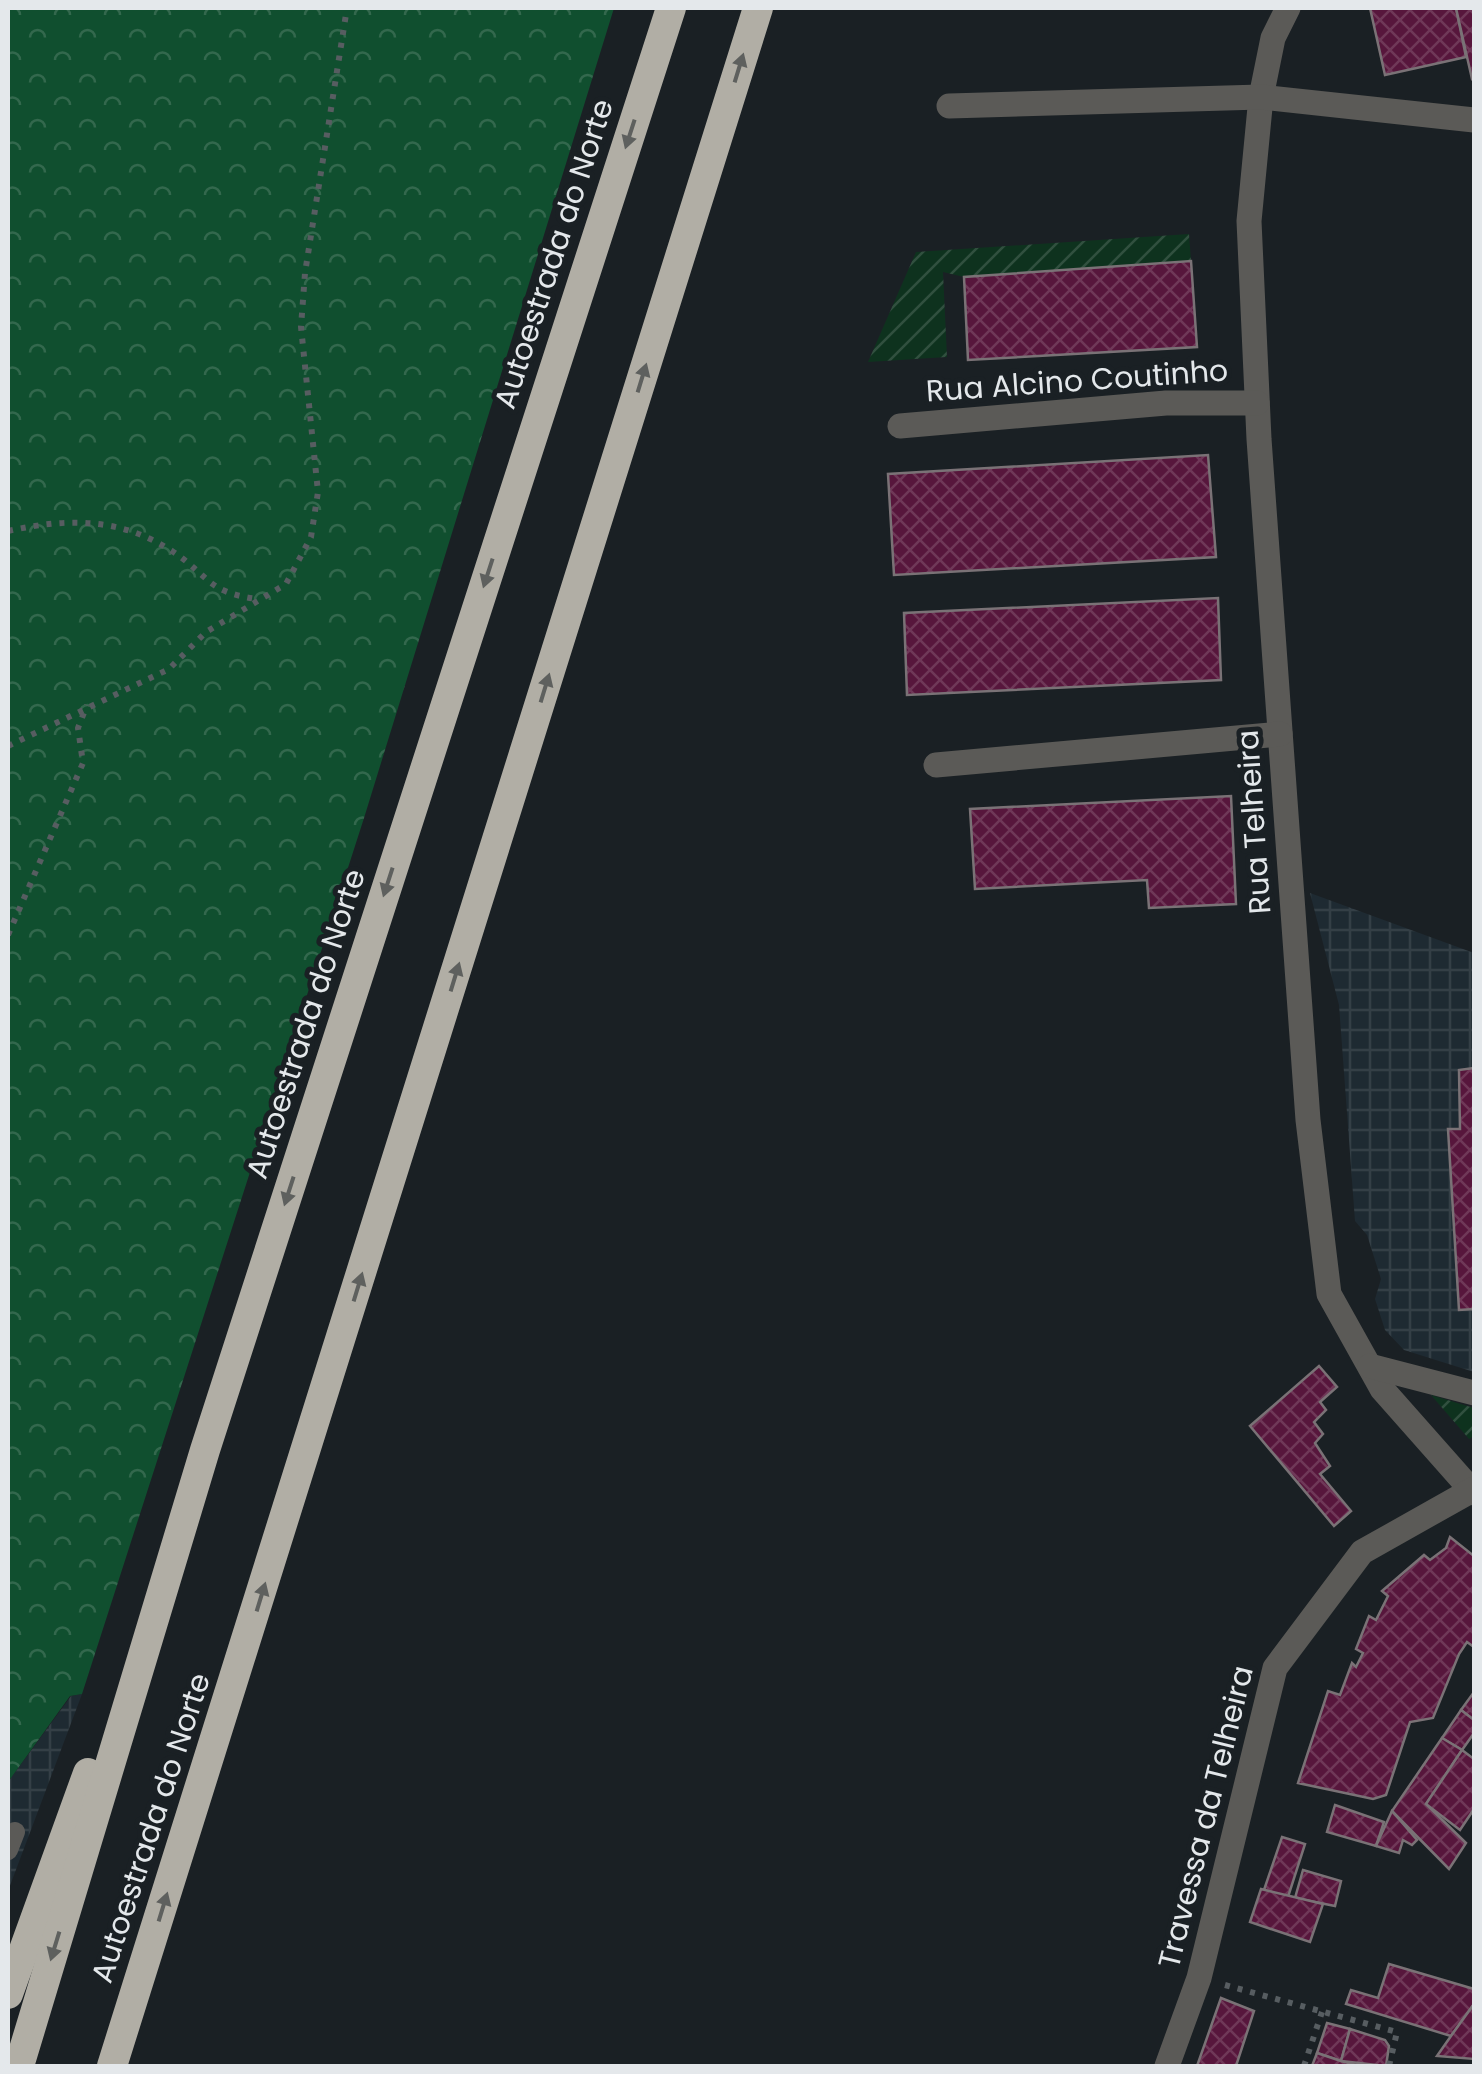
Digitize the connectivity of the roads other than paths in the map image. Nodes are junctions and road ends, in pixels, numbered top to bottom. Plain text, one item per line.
1 (670, 8) edge
2 (758, 8) edge
3 (1288, 8) edge
4 (1260, 97) junction
5 (950, 106) dead end
6 (1474, 120) edge
7 (1258, 403) junction
8 (900, 426) dead end
9 (1280, 734) junction
10 (936, 764) dead end
11 (1370, 1366) junction
12 (1474, 1393) edge
13 (205, 1450) junction
14 (1474, 1491) edge
15 (146, 1964) junction
16 (8, 1994) edge
17 (19, 2066) edge
18 (112, 2066) edge
19 (130, 2066) edge
20 (1167, 2066) edge

1 -> 13 highway, Autoestrada do Norte
15 -> 2 highway, Autoestrada do Norte
3 - 4 street, Rua Telheira
4 - 5 street
4 - 6 street
4 - 7 street, Rua Telheira
7 - 8 street, Rua Alcino Coutinho
7 - 9 street, Rua Telheira
9 - 10 street
9 - 11 street, Rua Telheira
11 - 12 street
11 - 14 street, Rua Telheira
13 - 16 highway
13 -> 17 highway, Autoestrada do Norte
14 - 20 street, Travessa da Telheira
15 - 18 highway, Autoestrada do Norte
15 - 19 highway

